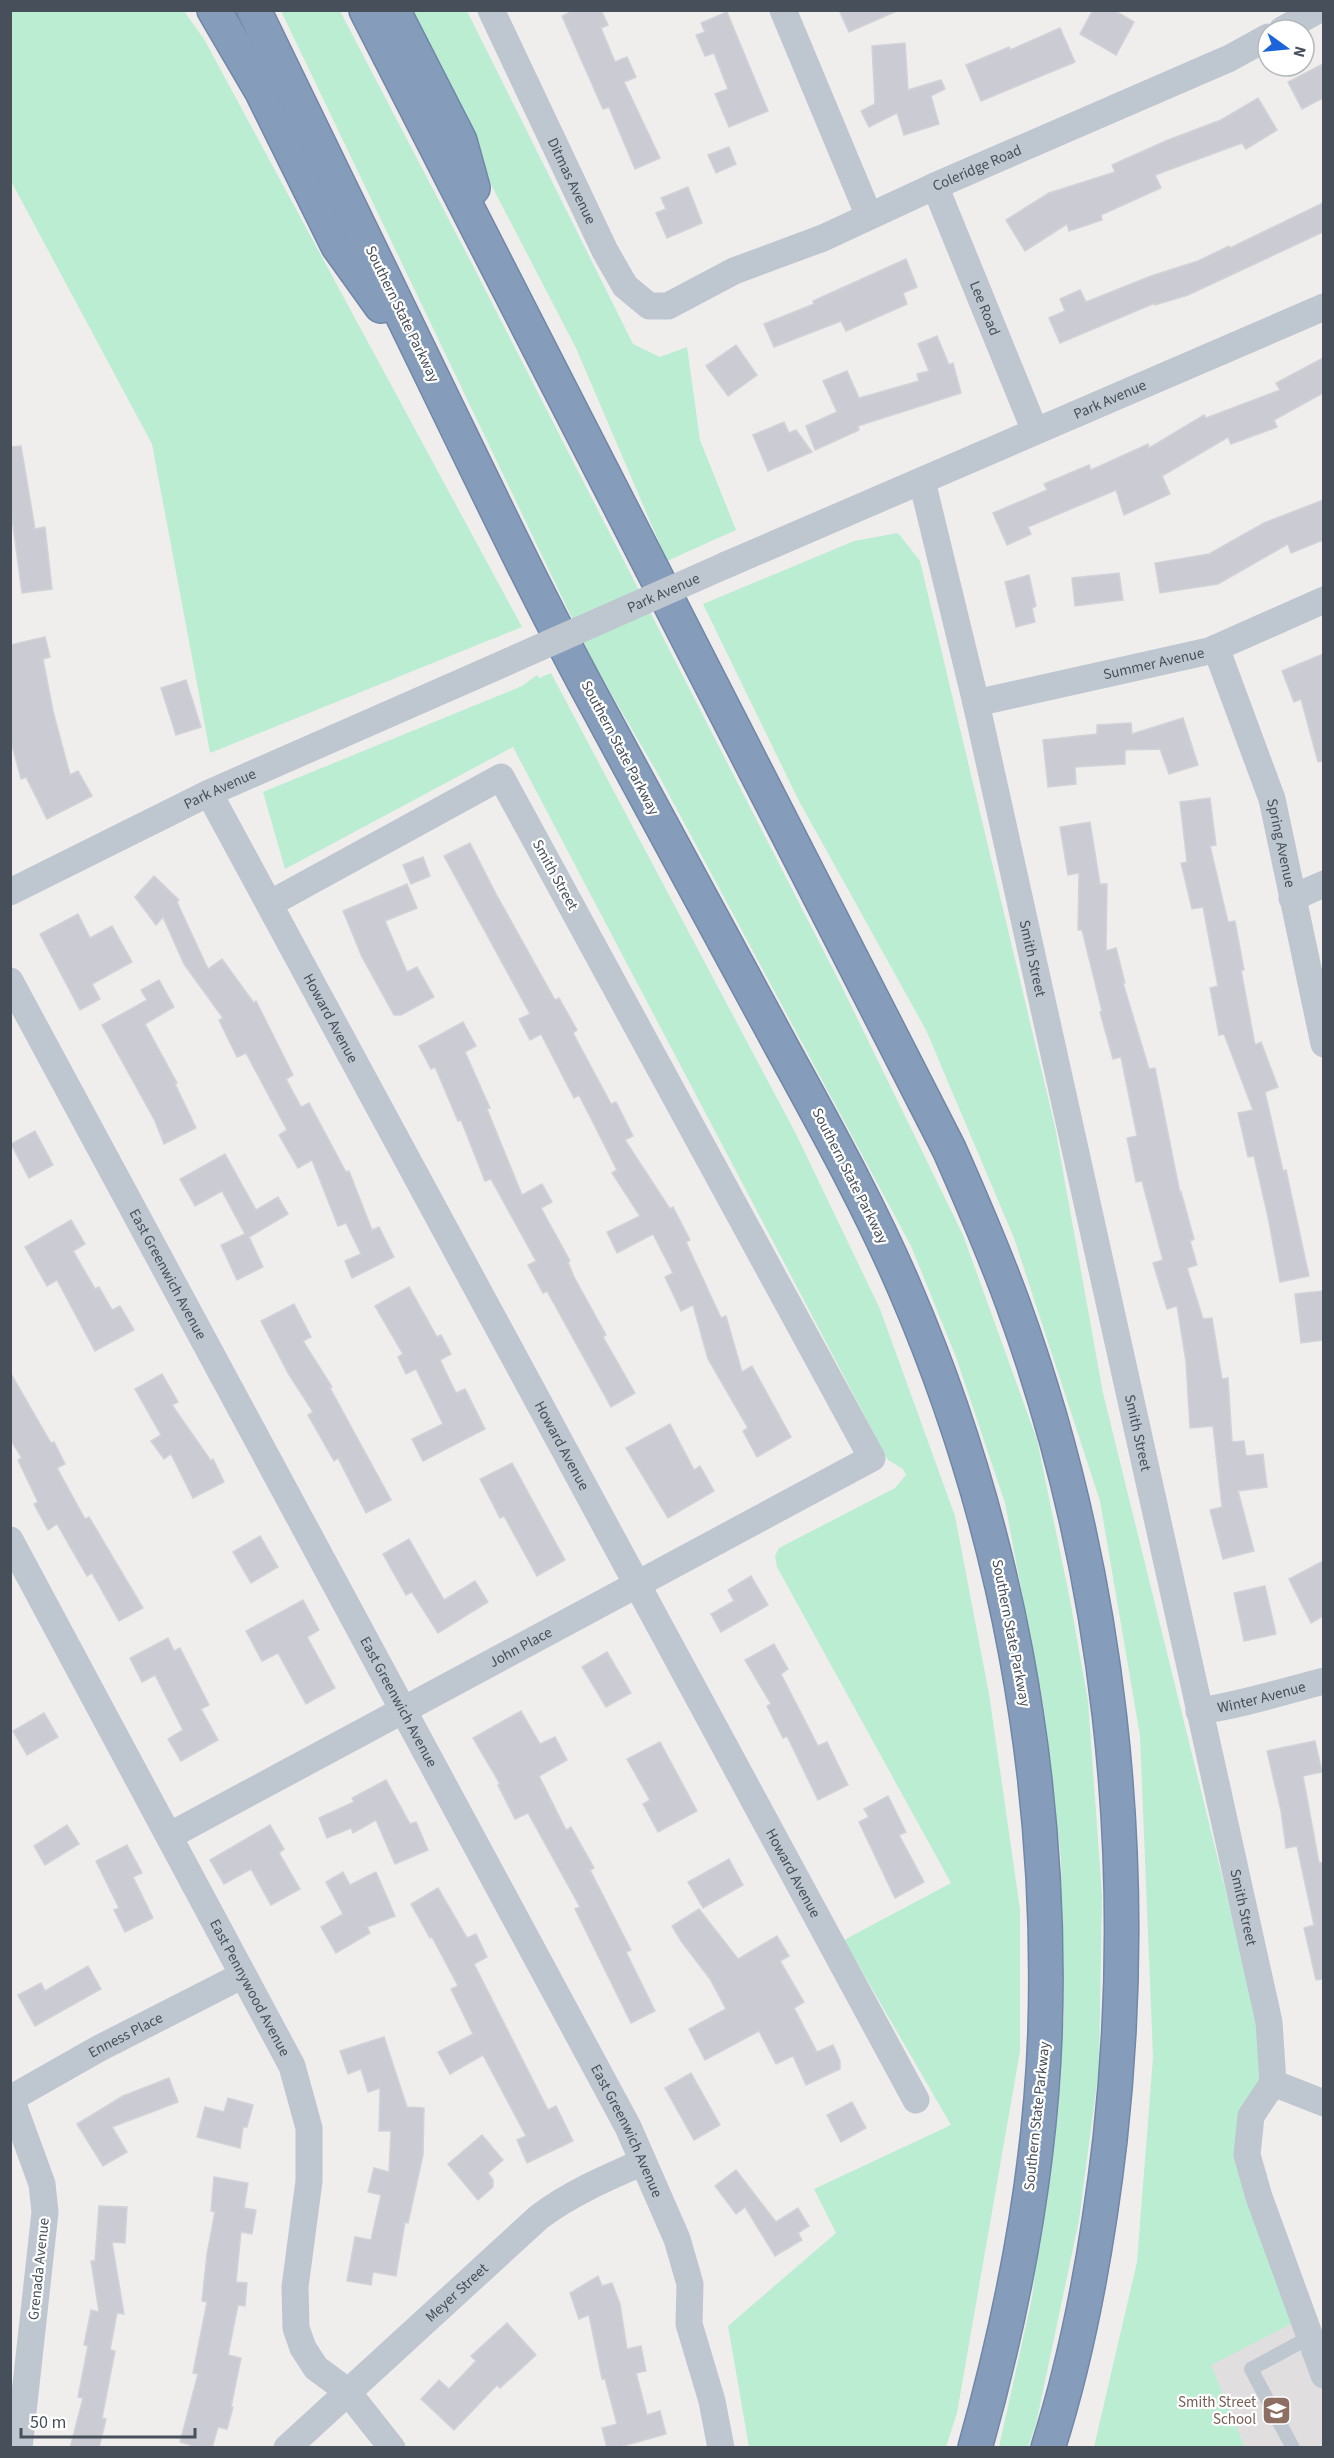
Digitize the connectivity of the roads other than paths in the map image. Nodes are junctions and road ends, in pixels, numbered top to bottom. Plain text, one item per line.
1 (214, 10) edge
2 (254, 10) edge
3 (366, 10) edge
4 (393, 10) edge
5 (491, 10) edge
6 (783, 10) edge
7 (1318, 10) edge
8 (1304, 18) edge
9 (1256, 44) edge
10 (935, 186) junction
11 (869, 216) junction
12 (495, 262) junction
13 (686, 297) joint
14 (1323, 307) edge
15 (435, 382) junction
16 (1035, 431) junction
17 (922, 481) junction
18 (1323, 600) edge
19 (1216, 648) junction
20 (976, 703) junction
21 (209, 793) junction
22 (1323, 884) edge
23 (10, 892) edge
24 (1292, 898) junction
25 (271, 903) junction
26 (10, 981) edge
27 (1323, 1044) edge
28 (872, 1458) joint
29 (10, 1540) edge
30 (638, 1585) junction
31 (1323, 1681) edge
32 (403, 1710) junction
33 (1199, 1711) junction
34 (169, 1836) junction
35 (243, 1975) junction
36 (1273, 2083) junction
37 (11, 2097) edge
38 (916, 2100) dead end
39 (1323, 2103) edge
40 (643, 2162) junction
41 (1310, 2337) junction
42 (1323, 2375) edge
43 (347, 2391) junction
44 (20, 2448) edge
45 (287, 2448) edge
46 (392, 2448) edge
47 (721, 2448) edge
48 (975, 2448) edge
49 (1048, 2448) edge
50 (1293, 2448) edge

1 - 15 highway
2 - 15 highway, Southern State Parkway
3 - 12 highway
4 - 12 highway
5 - 13 street, Ditmas Avenue
6 - 11 street
7 - 8 street
9 - 10 street, Coleridge Road
10 - 11 street, Coleridge Road
10 - 16 street, Lee Road
11 - 13 street, Coleridge Road
12 - 49 highway
14 - 16 street, Park Avenue
15 - 48 highway, Southern State Parkway
16 - 17 street, Park Avenue
17 - 20 street, Smith Street
17 - 21 street, Park Avenue, bridge
18 - 19 street, Summer Avenue
19 - 20 street, Summer Avenue
19 - 24 street, Spring Avenue
20 - 33 street, Smith Street
21 - 23 street, Park Avenue
21 - 25 street, Howard Avenue
22 - 24 street
24 - 27 street, Spring Avenue
25 - 28 street, Smith Street
25 - 30 street, Howard Avenue
26 - 32 street, East Greenwich Avenue
28 - 30 street, John Place
29 - 34 street, East Pennywood Avenue
30 - 32 street, John Place
30 - 38 street, Howard Avenue
31 - 33 street, Winter Avenue
32 - 34 street, John Place
32 - 40 street, East Greenwich Avenue
33 - 36 street, Smith Street
34 - 35 street, East Pennywood Avenue
35 - 37 street, Enness Place
35 - 43 street, East Pennywood Avenue
36 - 39 street
36 - 41 street
37 - 44 street, Grenada Avenue
40 - 43 street, Meyer Street
40 - 47 street, East Greenwich Avenue
41 - 42 street
41 - 50 lane
43 - 45 street, Meyer Street
43 - 46 street, East Pennywood Avenue

